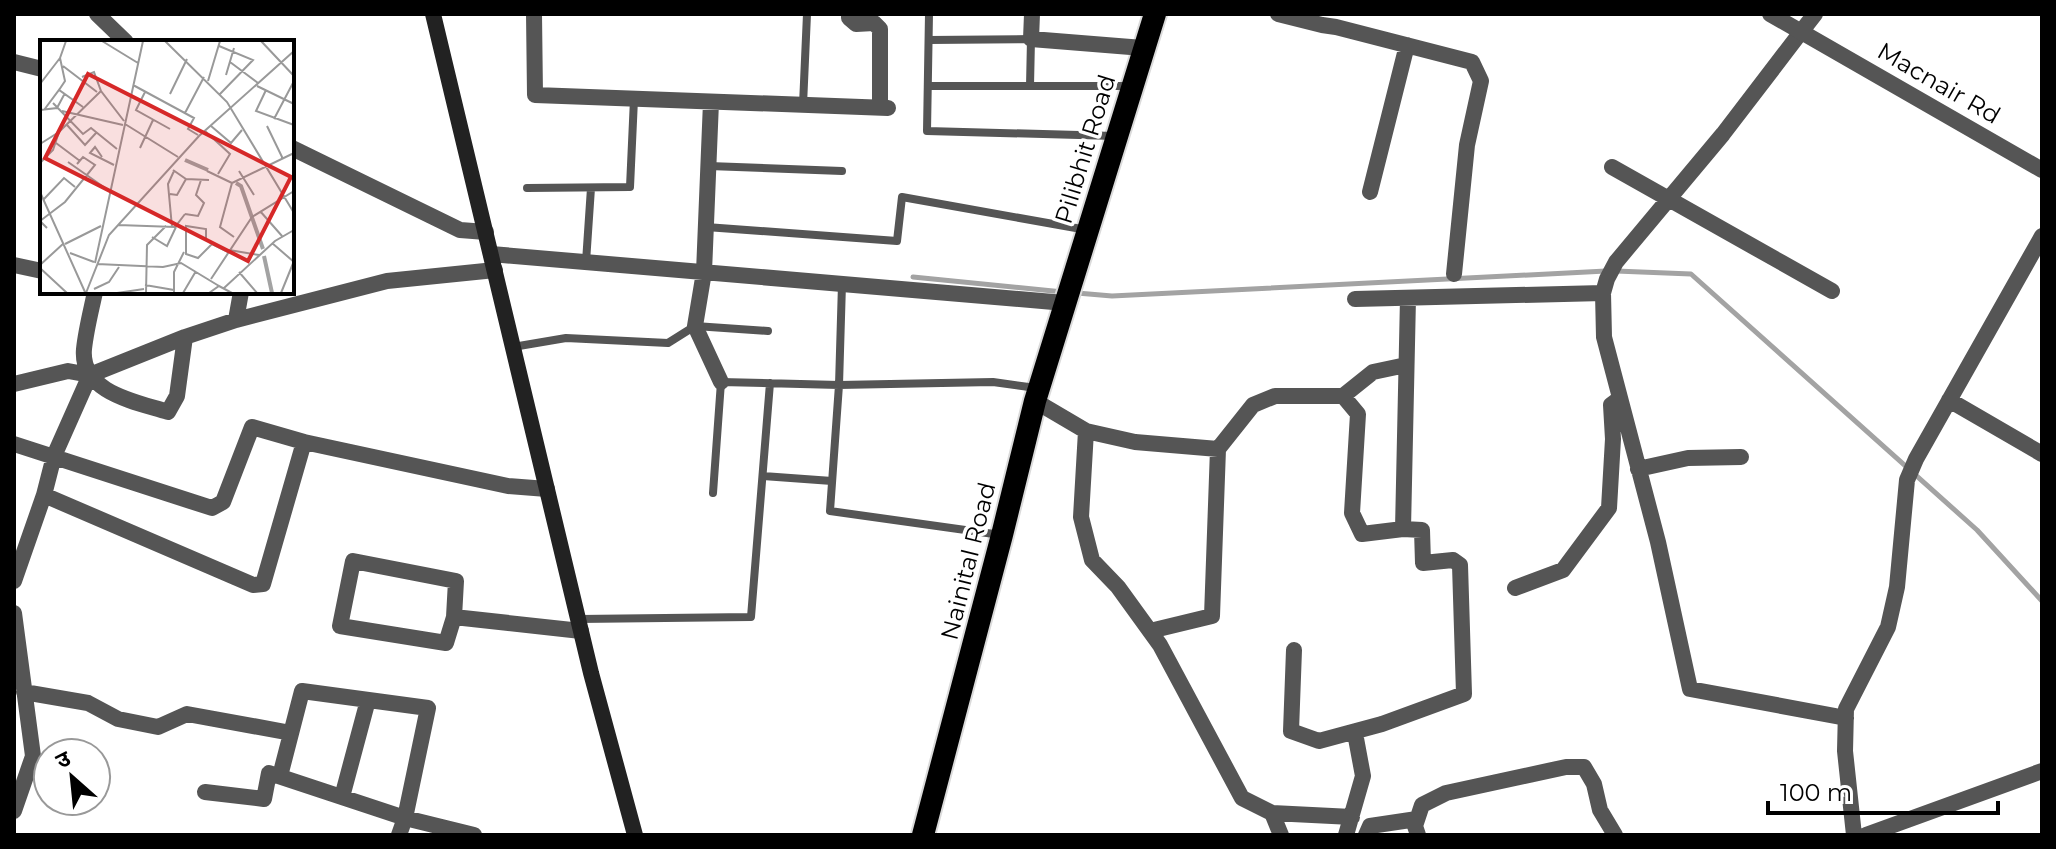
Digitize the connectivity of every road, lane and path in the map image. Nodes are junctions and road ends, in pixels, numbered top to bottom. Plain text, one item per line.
1 (97, 14) edge
2 (433, 14) edge
3 (534, 14) edge
4 (807, 14) edge
5 (849, 14) edge
6 (929, 14) edge
7 (1032, 14) edge
8 (1155, 14) edge
9 (1278, 14) edge
10 (1770, 14) edge
11 (1815, 14) edge
12 (1801, 32) junction
13 (1031, 39) junction
14 (124, 40) edge
15 (929, 40) junction
16 (1407, 45) junction
17 (1143, 48) junction
18 (14, 62) edge
19 (40, 68) edge
20 (928, 86) junction
21 (1030, 86) junction
22 (1132, 86) junction
23 (634, 99) junction
24 (711, 102) junction
25 (803, 105) junction
26 (1116, 136) junction
27 (294, 149) edge
28 (709, 166) junction
29 (1612, 167) dead end
30 (2042, 170) edge
31 (842, 171) dead end
32 (527, 188) dead end
33 (591, 188) junction
34 (1370, 192) dead end
35 (1670, 198) junction
36 (706, 227) junction
37 (1088, 230) junction
38 (486, 232) junction
39 (2042, 236) edge
40 (493, 262) junction
41 (586, 262) junction
42 (14, 265) edge
43 (40, 271) edge
44 (704, 272) junction
45 (1454, 274) dead end
46 (842, 284) junction
47 (1605, 286) junction
48 (1832, 291) dead end
49 (95, 294) edge
50 (241, 294) edge
51 (1067, 296) junction
52 (1408, 298) junction
53 (1355, 299) dead end
54 (236, 320) junction
55 (695, 326) junction
56 (768, 331) dead end
57 (185, 337) junction
58 (513, 347) junction
59 (1406, 365) junction
60 (90, 375) junction
61 (721, 382) junction
62 (770, 383) junction
63 (14, 384) edge
64 (839, 385) junction
65 (1037, 394) junction
66 (1343, 396) junction
67 (1619, 399) junction
68 (1949, 400) junction
69 (1086, 431) junction
70 (304, 442) junction
71 (14, 444) edge
72 (1218, 449) junction
73 (2042, 454) edge
74 (54, 456) junction
75 (1741, 457) dead end
76 (1638, 469) junction
77 (763, 476) junction
78 (832, 481) junction
79 (547, 489) junction
80 (713, 493) dead end
81 (44, 495) junction
82 (1403, 529) junction
83 (1002, 535) junction
84 (14, 581) edge
85 (1515, 588) dead end
86 (14, 613) edge
87 (454, 617) junction
88 (580, 625) junction
89 (1150, 631) junction
90 (1294, 650) dead end
91 (24, 692) junction
92 (368, 700) junction
93 (1846, 718) junction
94 (291, 733) junction
95 (1355, 733) junction
96 (2042, 771) edge
97 (280, 776) junction
98 (205, 792) dead end
99 (342, 797) junction
100 (14, 811) edge
101 (1272, 813) junction
102 (1352, 817) junction
103 (405, 818) junction
104 (1418, 827) edge
105 (399, 835) edge
106 (474, 835) edge
107 (635, 835) edge
108 (923, 835) edge
109 (1281, 835) edge
110 (1346, 835) edge
111 (1366, 835) edge
112 (1615, 835) edge
113 (1854, 835) edge
114 (1866, 835) edge

1 - 14 street
2 - 38 main road
3 - 23 street
4 - 25 lane
5 - 25 street
6 - 15 lane
7 - 13 street
8 - 17 highway, Pilibhit Road
9 - 16 street
10 - 12 street, Macnair Rd
11 - 12 street
12 - 30 street, Macnair Rd
12 - 35 street
13 - 15 lane
13 - 17 street
13 - 21 lane
15 - 20 lane
16 - 34 street
16 - 45 street
17 - 22 highway, Pilibhit Road
18 - 19 street
20 - 21 lane
20 - 26 lane
21 - 22 lane
22 - 26 highway, Pilibhit Road
23 - 24 street
23 - 33 lane
24 - 25 street
24 - 28 street
26 - 37 highway, Pilibhit Road
27 - 38 street
28 - 31 lane
28 - 36 street
29 - 35 street
32 - 33 lane
33 - 41 lane
35 - 47 street
35 - 48 street
36 - 37 lane
36 - 44 street
37 - 51 highway, Pilibhit Road
38 - 40 main road
39 - 68 street
40 - 41 street
40 - 54 street
40 - 58 main road
41 - 44 street
42 - 43 street
44 - 46 street
44 - 55 street
46 - 51 street
46 - 64 lane
47 - 52 street
47 - 67 street
49 - 60 street
50 - 54 street
51 - 65 highway, Nainital Road
52 - 53 street
52 - 59 street
54 - 57 street
55 - 56 lane
55 - 58 lane
55 - 61 street
57 - 60 street
57 - 60 street
58 - 79 main road
59 - 66 street
59 - 82 street
60 - 63 street
60 - 74 street
61 - 62 lane
61 - 80 lane
62 - 64 lane
62 - 77 lane
64 - 65 lane
64 - 78 lane
65 - 69 street
65 - 83 highway, Nainital Road
66 - 72 street
66 - 82 street
67 - 76 street
67 - 85 street
68 - 73 street
68 - 93 street
69 - 72 street
69 - 89 street
70 - 74 street
70 - 79 street
70 - 81 street
71 - 74 street
72 - 89 street
74 - 81 street
75 - 76 street
76 - 93 street
77 - 78 lane
77 - 88 lane
78 - 83 lane
79 - 88 main road
81 - 84 street
82 - 95 street
83 - 108 highway, Nainital Road
86 - 91 street
87 - 87 street
87 - 88 street
88 - 107 main road
89 - 101 street
90 - 95 street
91 - 94 street
91 - 100 street
92 - 94 street
92 - 99 street
92 - 103 street
93 - 113 street
94 - 97 street
95 - 102 street
96 - 114 street
97 - 98 street
97 - 99 street
99 - 103 street
101 - 102 street
101 - 109 street
102 - 110 street
103 - 105 street
103 - 106 street
104 - 111 street
104 - 112 street

